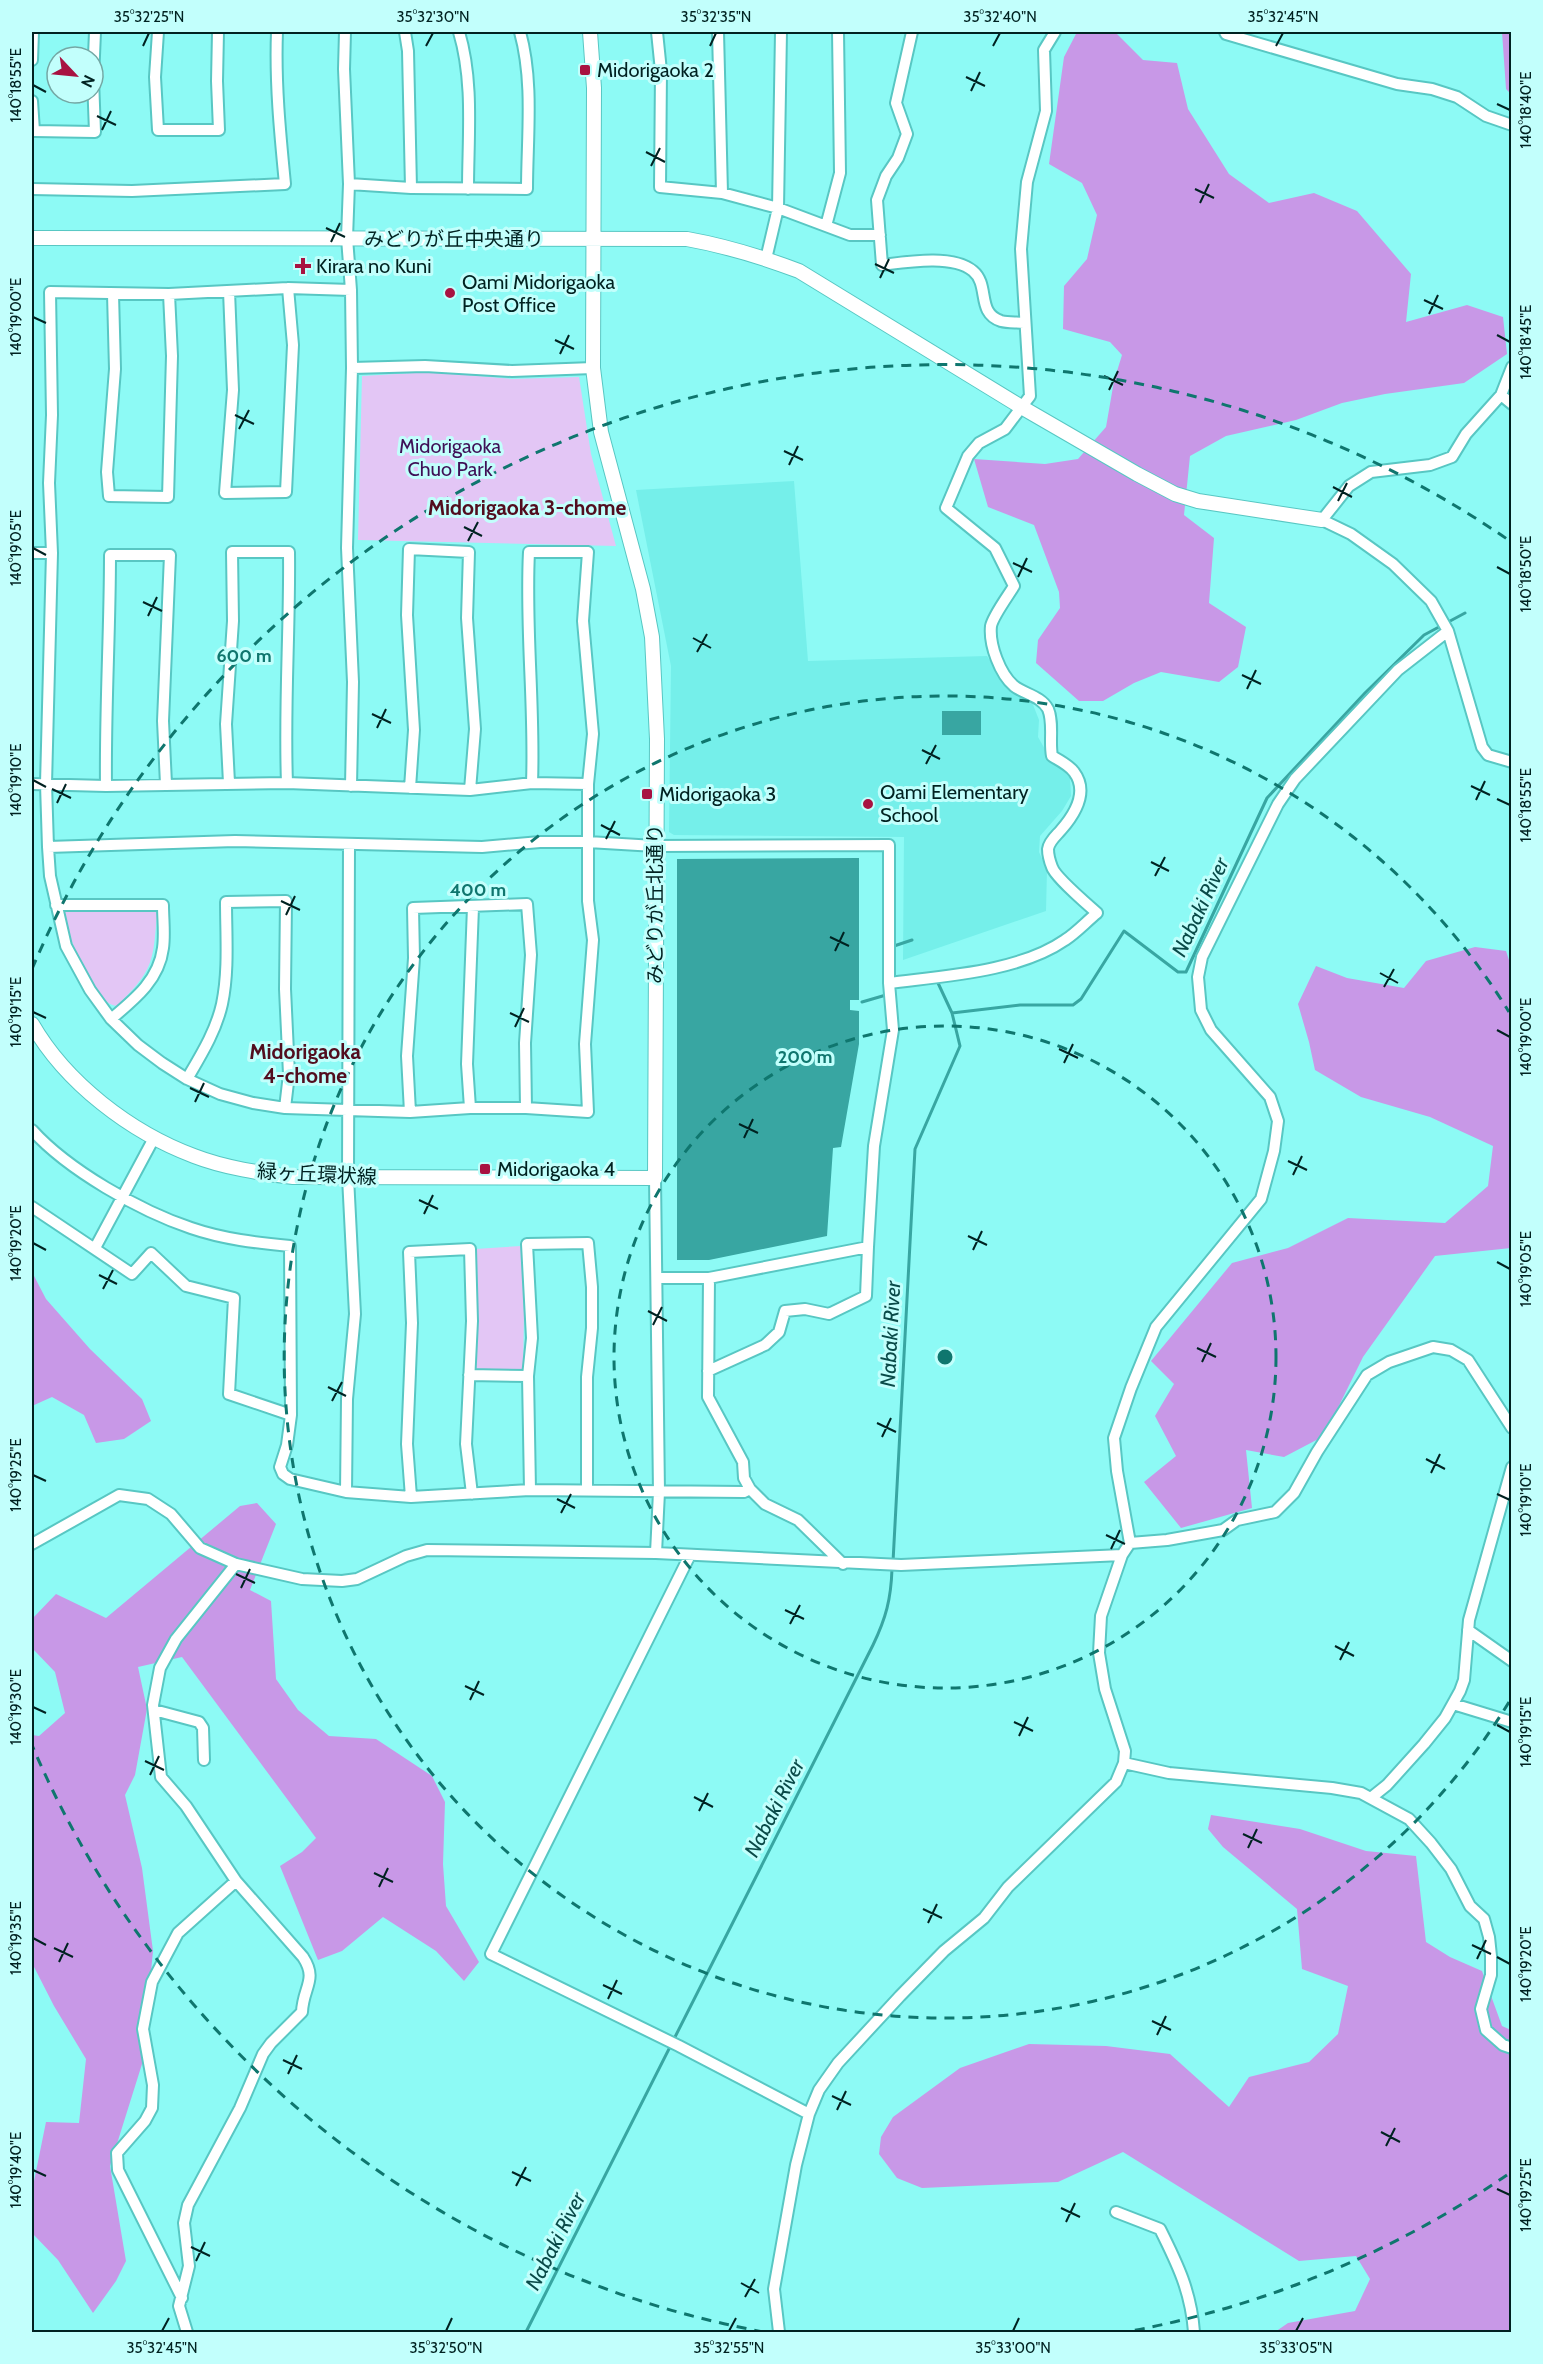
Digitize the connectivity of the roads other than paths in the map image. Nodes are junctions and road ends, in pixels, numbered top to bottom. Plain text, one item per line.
1 (33, 32) edge
2 (95, 32) edge
3 (158, 32) edge
4 (218, 32) edge
5 (277, 32) edge
6 (345, 32) edge
7 (405, 32) edge
8 (459, 32) edge
9 (520, 32) edge
10 (590, 32) edge
11 (657, 32) edge
12 (718, 32) edge
13 (781, 32) edge
14 (838, 32) edge
15 (912, 32) edge
16 (1055, 32) edge
17 (1225, 32) edge
18 (32, 60) edge
19 (32, 101) edge
20 (1512, 125) edge
21 (349, 184) junction
22 (411, 188) junction
23 (32, 189) edge
24 (468, 189) junction
25 (722, 193) junction
26 (778, 208) junction
27 (826, 226) junction
28 (880, 235) junction
29 (32, 237) edge
30 (347, 238) junction
31 (592, 240) junction
32 (766, 259) junction
33 (288, 288) junction
34 (351, 290) junction
35 (229, 291) junction
36 (113, 294) junction
37 (169, 294) junction
38 (1024, 323) junction
39 (1512, 367) edge
40 (352, 368) junction
41 (593, 368) junction
42 (1501, 394) junction
43 (1512, 404) edge
44 (1023, 408) junction
45 (1322, 520) junction
46 (32, 553) edge
47 (52, 553) junction
48 (1448, 631) junction
49 (1512, 762) edge
50 (229, 783) junction
51 (287, 783) junction
52 (532, 783) junction
53 (588, 783) junction
54 (32, 784) edge
55 (46, 784) junction
56 (166, 784) junction
57 (106, 786) junction
58 (351, 786) junction
59 (410, 788) junction
60 (470, 790) junction
61 (588, 842) junction
62 (349, 845) junction
63 (655, 846) junction
64 (48, 847) junction
65 (56, 905) junction
66 (473, 907) junction
67 (889, 983) junction
68 (111, 1018) junction
69 (32, 1024) edge
70 (187, 1079) junction
71 (285, 1108) junction
72 (470, 1108) junction
73 (526, 1108) junction
74 (347, 1110) junction
75 (410, 1112) junction
76 (32, 1130) edge
77 (154, 1138) junction
78 (348, 1177) junction
79 (655, 1178) junction
80 (123, 1196) junction
81 (32, 1207) edge
82 (868, 1246) junction
83 (94, 1248) junction
84 (658, 1278) junction
85 (710, 1278) junction
86 (708, 1371) junction
87 (469, 1375) junction
88 (528, 1376) junction
89 (291, 1415) junction
90 (1512, 1428) edge
91 (1512, 1467) edge
92 (750, 1489) junction
93 (530, 1490) junction
94 (587, 1490) junction
95 (346, 1492) junction
96 (659, 1492) junction
97 (472, 1494) junction
98 (411, 1497) junction
99 (1130, 1543) junction
100 (32, 1544) edge
101 (656, 1553) junction
102 (690, 1555) junction
103 (1122, 1555) junction
104 (236, 1564) junction
105 (843, 1564) junction
106 (1468, 1630) junction
107 (1512, 1660) edge
108 (1453, 1704) junction
109 (154, 1710) junction
110 (1512, 1722) edge
111 (204, 1760) dead end
112 (1124, 1763) junction
113 (1372, 1797) junction
114 (236, 1881) junction
115 (1512, 2048) edge
116 (809, 2114) junction
117 (1116, 2212) dead end
118 (182, 2298) junction
119 (187, 2332) edge
120 (779, 2332) edge
121 (1194, 2332) edge

1 - 18 street
2 - 19 street
3 - 4 street
5 - 23 street
6 - 21 street
7 - 22 street
8 - 24 street
9 - 24 street
10 - 31 street, みどりが丘北通り
11 - 25 street
12 - 25 street
13 - 26 street
14 - 27 street
15 - 28 street
16 - 38 street
17 - 20 street
21 - 22 street
21 - 30 street
22 - 24 street
25 - 26 street
26 - 27 street
26 - 32 street
27 - 28 street
28 - 38 street
29 - 30 street, みどりが丘中央通り
30 - 31 street, みどりが丘中央通り
30 - 34 street
31 - 32 street, みどりが丘中央通り
31 - 41 street, みどりが丘北通り
32 - 44 street, みどりが丘中央通り
33 - 34 street
33 - 35 street
33 - 35 street
34 - 40 street
35 - 37 street
36 - 37 street
36 - 37 street
36 - 47 street
38 - 44 street
39 - 42 street
40 - 41 street
40 - 58 street
41 - 63 street, みどりが丘北通り
42 - 43 street
42 - 45 street
44 - 45 street, みどりが丘中央通り
44 - 67 street
45 - 48 street
46 - 47 street
47 - 55 street
48 - 49 street
48 - 99 street
50 - 51 street
50 - 51 street
50 - 56 street
51 - 58 street
52 - 53 street
52 - 53 street
52 - 60 street
53 - 61 street
54 - 55 street
55 - 57 street
55 - 64 street
56 - 57 street
56 - 57 street
58 - 59 street
59 - 60 street
59 - 60 street
61 - 62 street
61 - 63 street
61 - 73 street
62 - 64 street
62 - 74 street
63 - 67 street
63 - 79 street, みどりが丘北通り
64 - 65 street
65 - 68 street
65 - 68 street
66 - 72 street
66 - 73 street
66 - 75 street
67 - 82 street
68 - 70 street
69 - 77 street, 緑ヶ丘環状線
70 - 71 street
70 - 71 street
71 - 74 street
72 - 73 street
72 - 75 street
74 - 75 street
74 - 78 street
76 - 80 street
77 - 78 street, 緑ヶ丘環状線
77 - 80 street
78 - 79 street, 緑ヶ丘環状線
78 - 95 street
79 - 84 street
80 - 83 street
80 - 89 street
81 - 83 street
82 - 85 street
82 - 86 street
83 - 89 street
84 - 85 street
84 - 96 street
85 - 86 street
86 - 92 street
87 - 88 street
87 - 97 street
87 - 98 street
88 - 93 street
88 - 94 street
89 - 95 street
90 - 99 street
91 - 106 street
92 - 96 street
92 - 105 street
93 - 94 street
93 - 97 street
94 - 96 street
95 - 98 street
96 - 101 street
97 - 98 street
99 - 103 street
100 - 104 street
101 - 102 street
101 - 104 street
102 - 105 street
102 - 116 street
103 - 105 street
103 - 112 street
104 - 109 street
106 - 107 street
106 - 108 street
108 - 110 street
108 - 113 street
109 - 111 street
109 - 114 street
112 - 113 street
112 - 116 street
113 - 115 street
114 - 118 street
114 - 118 street
116 - 120 street
117 - 121 street
118 - 119 street

